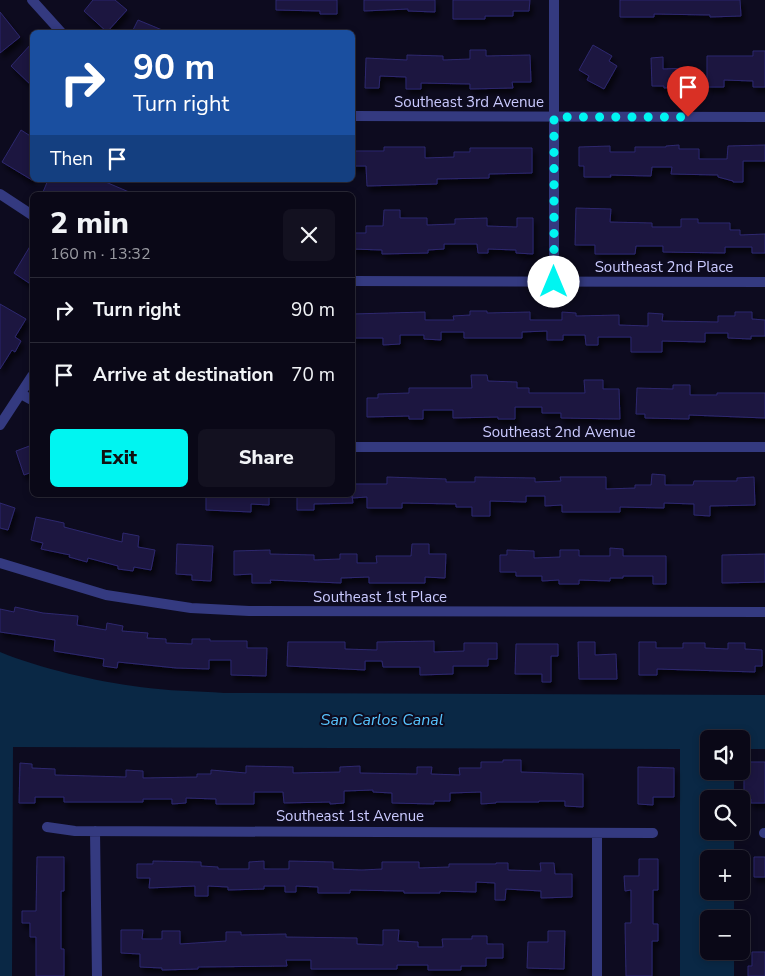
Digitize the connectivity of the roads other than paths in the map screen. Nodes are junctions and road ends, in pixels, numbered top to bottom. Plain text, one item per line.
1 (32, 0) edge
2 (554, 0) edge
3 (59, 30) edge
4 (355, 116) edge
5 (554, 117) junction
6 (765, 117) edge
7 (0, 194) edge
8 (30, 214) edge
9 (355, 281) edge
10 (554, 282) junction
11 (765, 282) edge
12 (30, 379) edge
13 (21, 394) junction
14 (30, 399) edge
15 (0, 425) edge
16 (355, 447) edge
17 (765, 447) edge
18 (0, 563) edge
19 (765, 612) edge
20 (47, 827) dead end
21 (95, 831) junction
22 (597, 833) junction
23 (653, 833) dead end
24 (97, 976) edge
25 (597, 976) edge

1 - 3 street
2 - 5 street
4 - 5 street, Southeast 3rd Avenue
5 - 6 street, Southeast 3rd Avenue
5 - 10 street
7 - 8 street
9 - 10 street, Southeast 2nd Place
10 - 11 street, Southeast 2nd Place
12 - 13 street
13 - 14 street
13 - 15 street
16 - 17 street, Southeast 2nd Avenue
18 - 19 street, Southeast 1st Place
20 - 21 street, Southeast 1st Avenue
21 - 22 street, Southeast 1st Avenue
21 - 24 street
22 - 23 street, Southeast 1st Avenue
22 - 25 street

